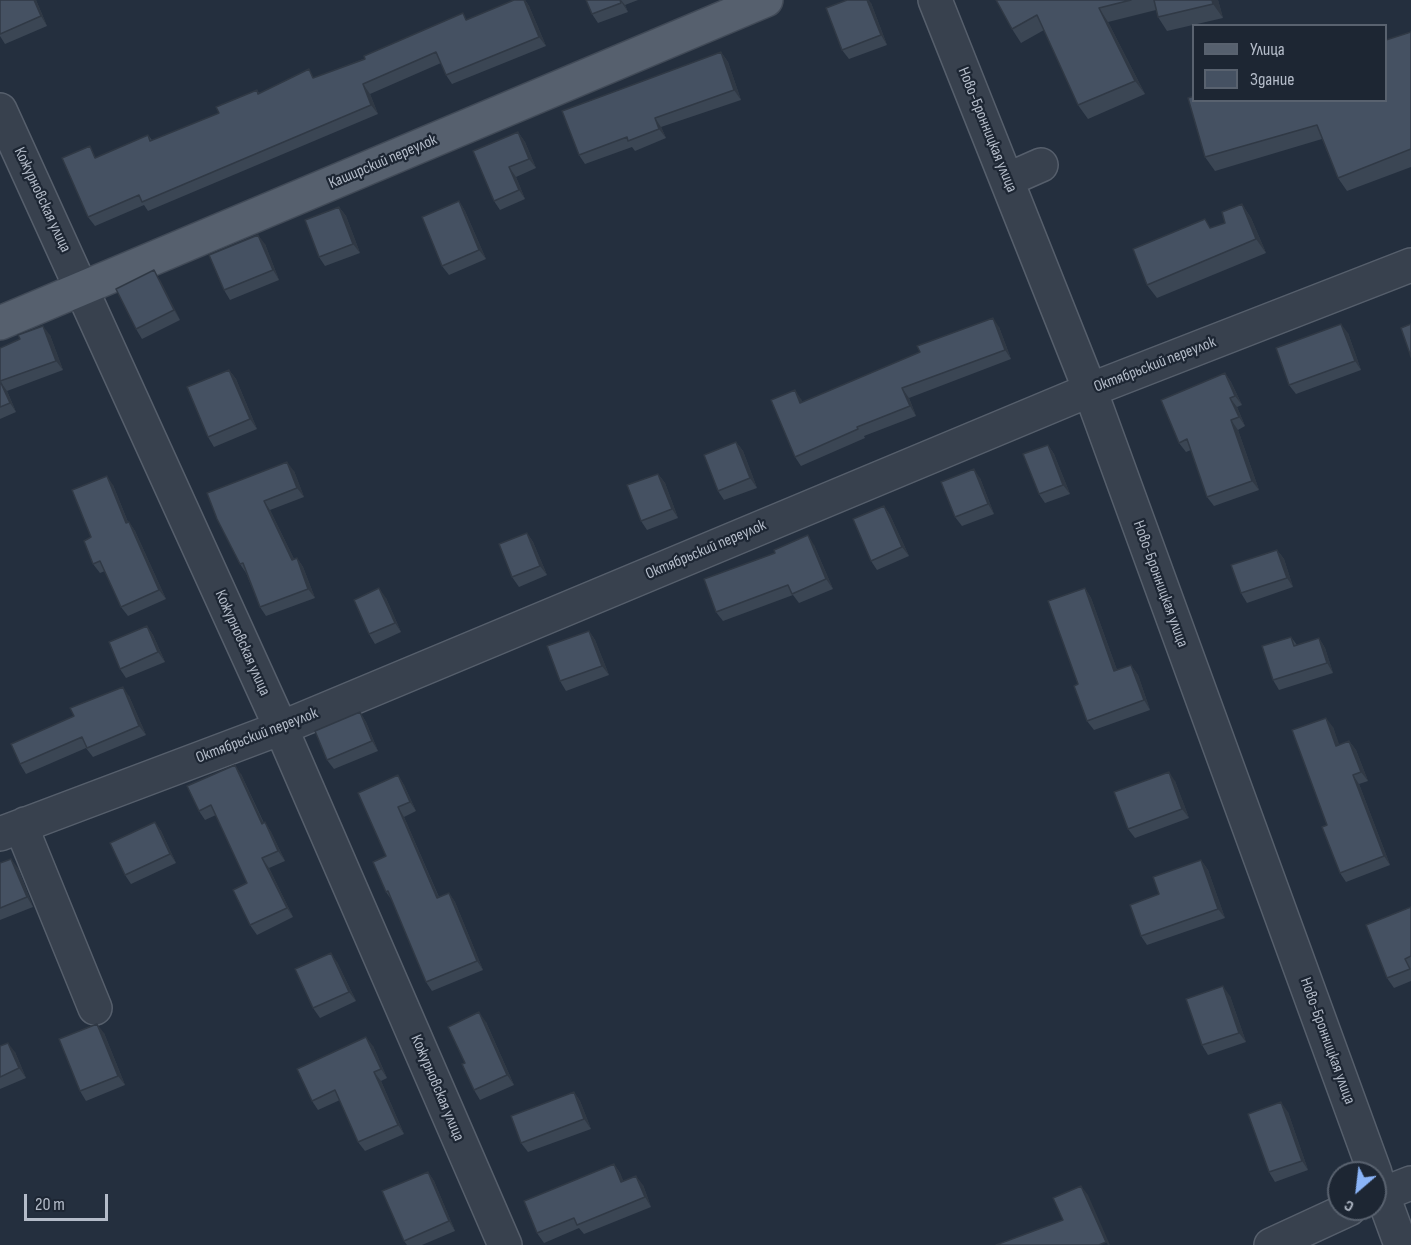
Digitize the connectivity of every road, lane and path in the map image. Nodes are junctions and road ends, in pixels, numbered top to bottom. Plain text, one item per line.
1 (766, 0) edge
2 (935, 0) edge
3 (0, 110) edge
4 (1041, 165) dead end
5 (1007, 180) junction
6 (1411, 265) edge
7 (83, 289) junction
8 (0, 323) edge
9 (1090, 390) junction
10 (281, 728) junction
11 (12, 829) edge
12 (95, 1008) dead end
13 (1375, 1161) edge
14 (1387, 1195) edge
15 (1327, 1219) edge
16 (505, 1245) edge
17 (1271, 1245) edge
18 (1401, 1245) edge

1 - 7 main road, Каширский переулок
2 - 5 street, Ново-Бронницкая улица
3 - 7 street, Кожурновская улица
4 - 5 street
5 - 9 street, Ново-Бронницкая улица
6 - 9 street, Октябрьский переулок
7 - 8 main road, Каширский переулок
7 - 10 street, Кожурновская улица
9 - 10 street, Октябрьский переулок
9 - 13 street, Ново-Бронницкая улица
10 - 11 street, Октябрьский переулок
10 - 16 street, Кожурновская улица
11 - 12 street
14 - 18 street, Ново-Бронницкая улица
15 - 17 street

